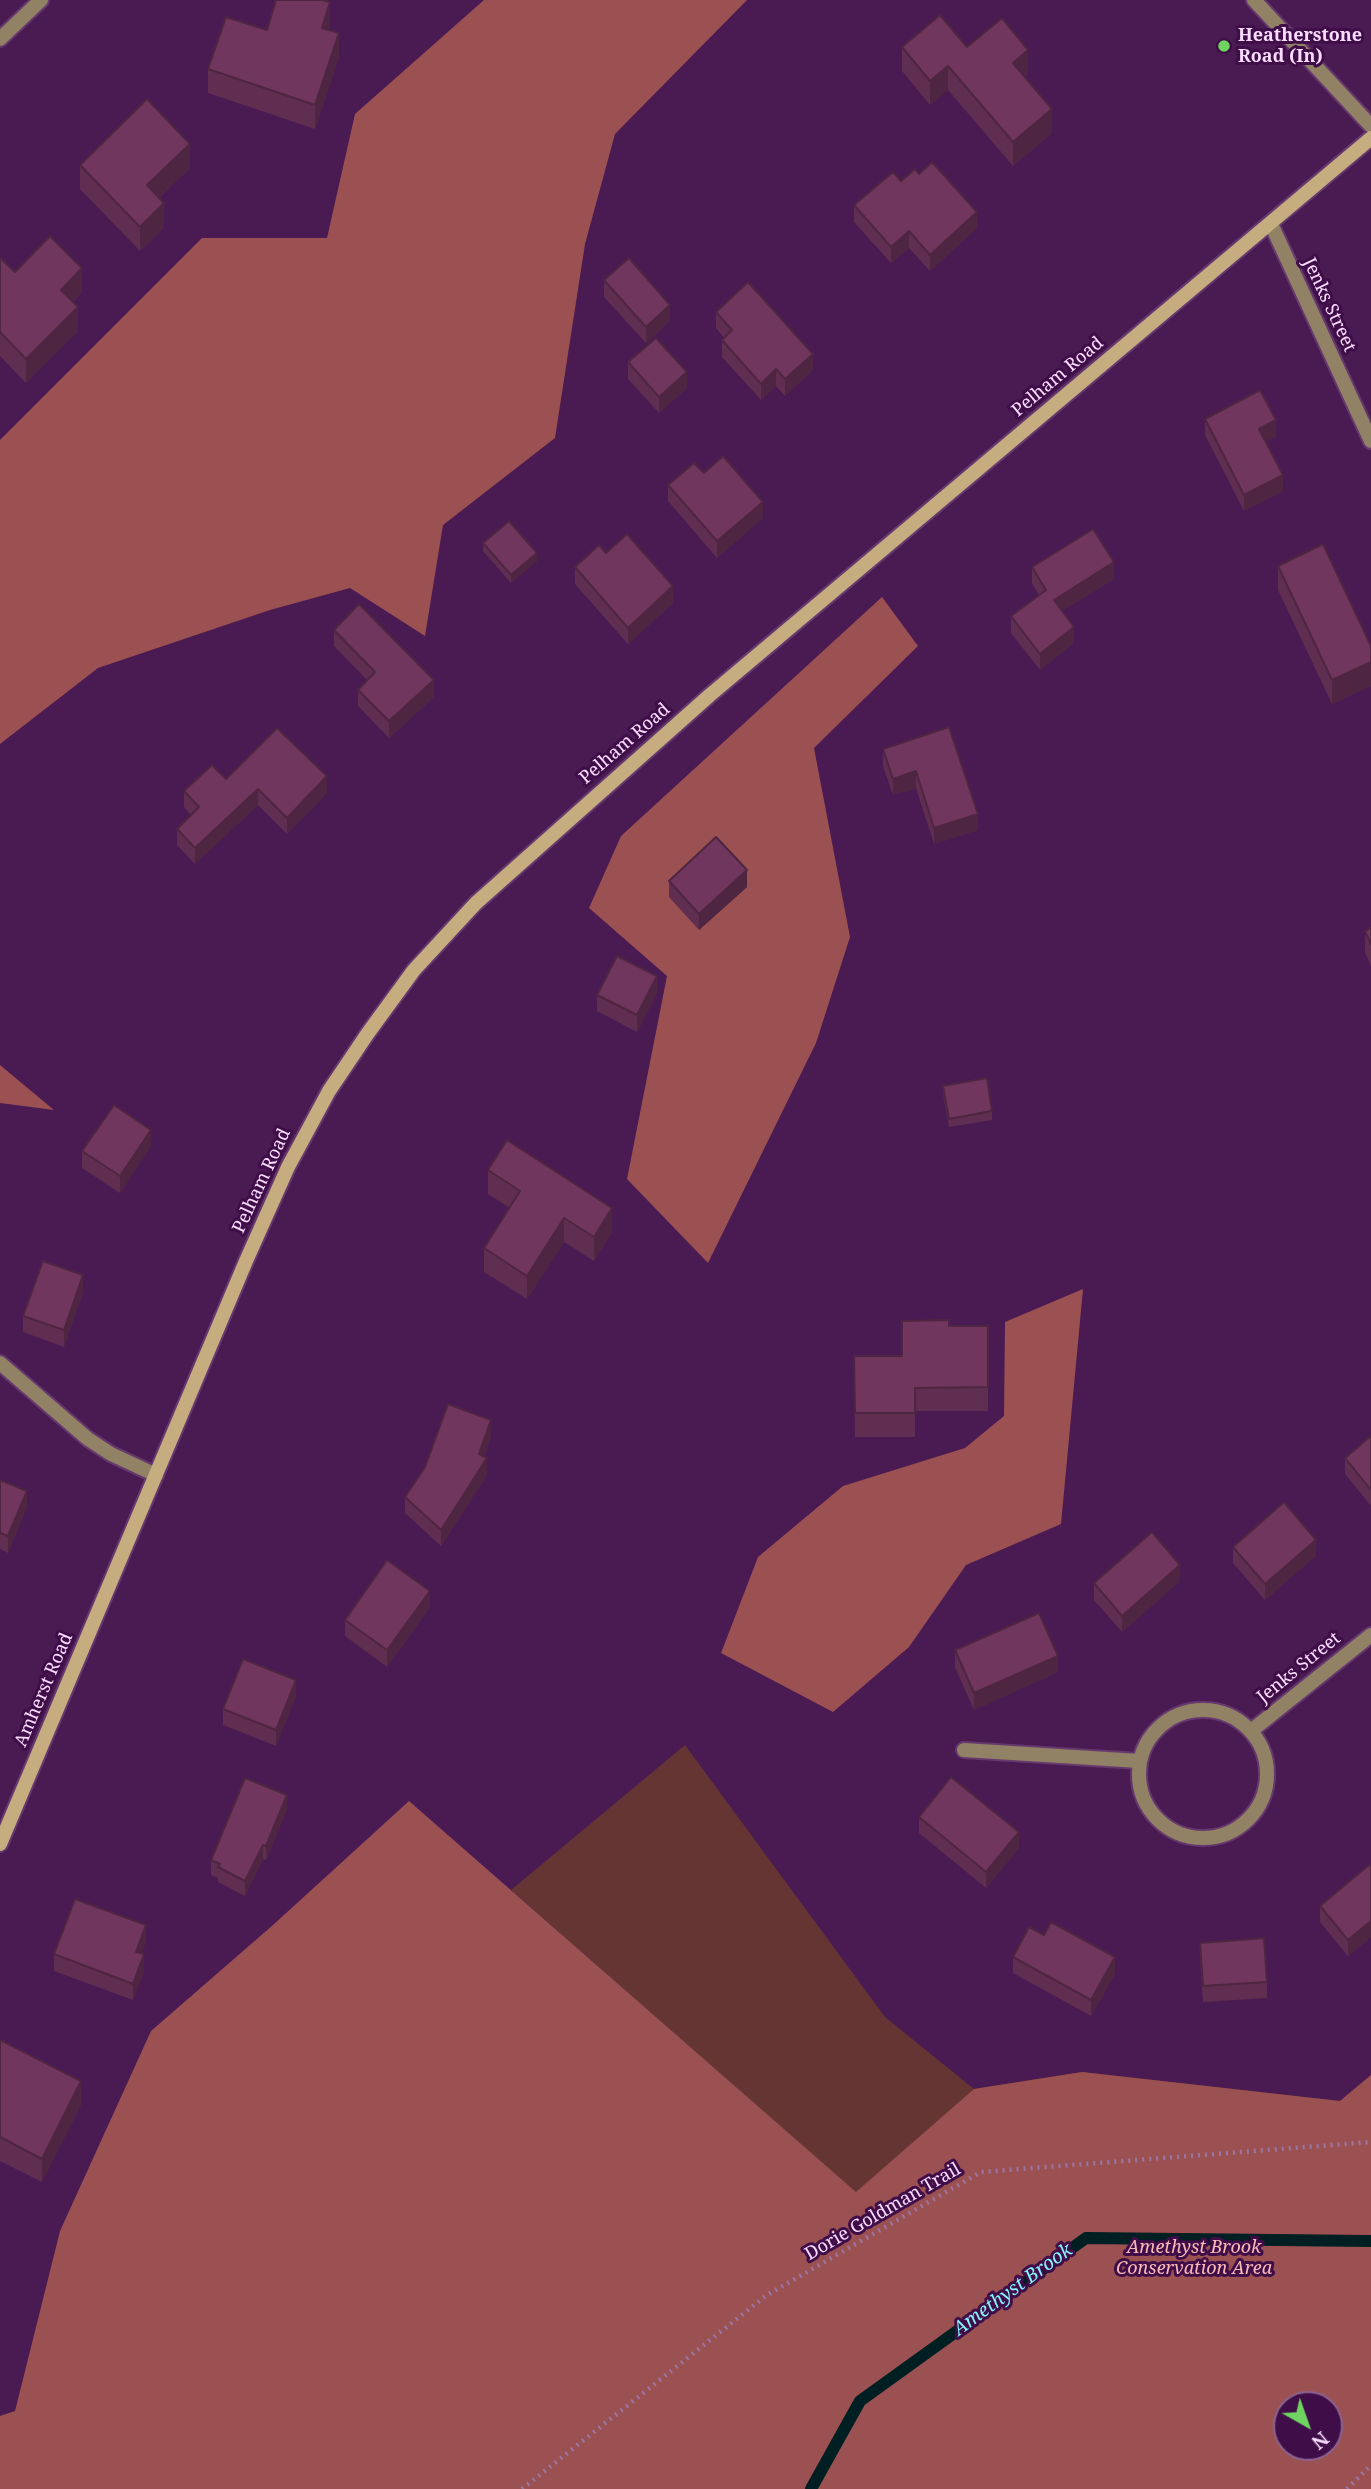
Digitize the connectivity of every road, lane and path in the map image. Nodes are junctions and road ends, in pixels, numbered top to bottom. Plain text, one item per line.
1 (41, 0) edge
2 (1254, 0) edge
3 (0, 39) edge
4 (1371, 126) edge
5 (1371, 138) edge
6 (1270, 223) junction
7 (1371, 441) edge
8 (0, 1363) edge
9 (156, 1475) junction
10 (124, 1551) joint
11 (1371, 1635) edge
12 (1251, 1731) junction
13 (964, 1750) dead end
14 (1139, 1761) junction
15 (0, 1844) edge
16 (1371, 2142) edge
17 (1371, 2465) edge
18 (522, 2489) edge
19 (1347, 2489) edge

1 - 3 street
2 - 4 street
5 - 6 main road, Pelham Road
6 - 7 street, Jenks Street
6 - 9 main road, Pelham Road
8 - 9 street
9 - 10 main road, Pelham Road
10 - 15 main road, Amherst Road
11 - 12 street, Jenks Street
12 - 14 street
12 - 14 street
13 - 14 street
16 - 18 path, Dorie Goldman Trail
17 - 19 path

